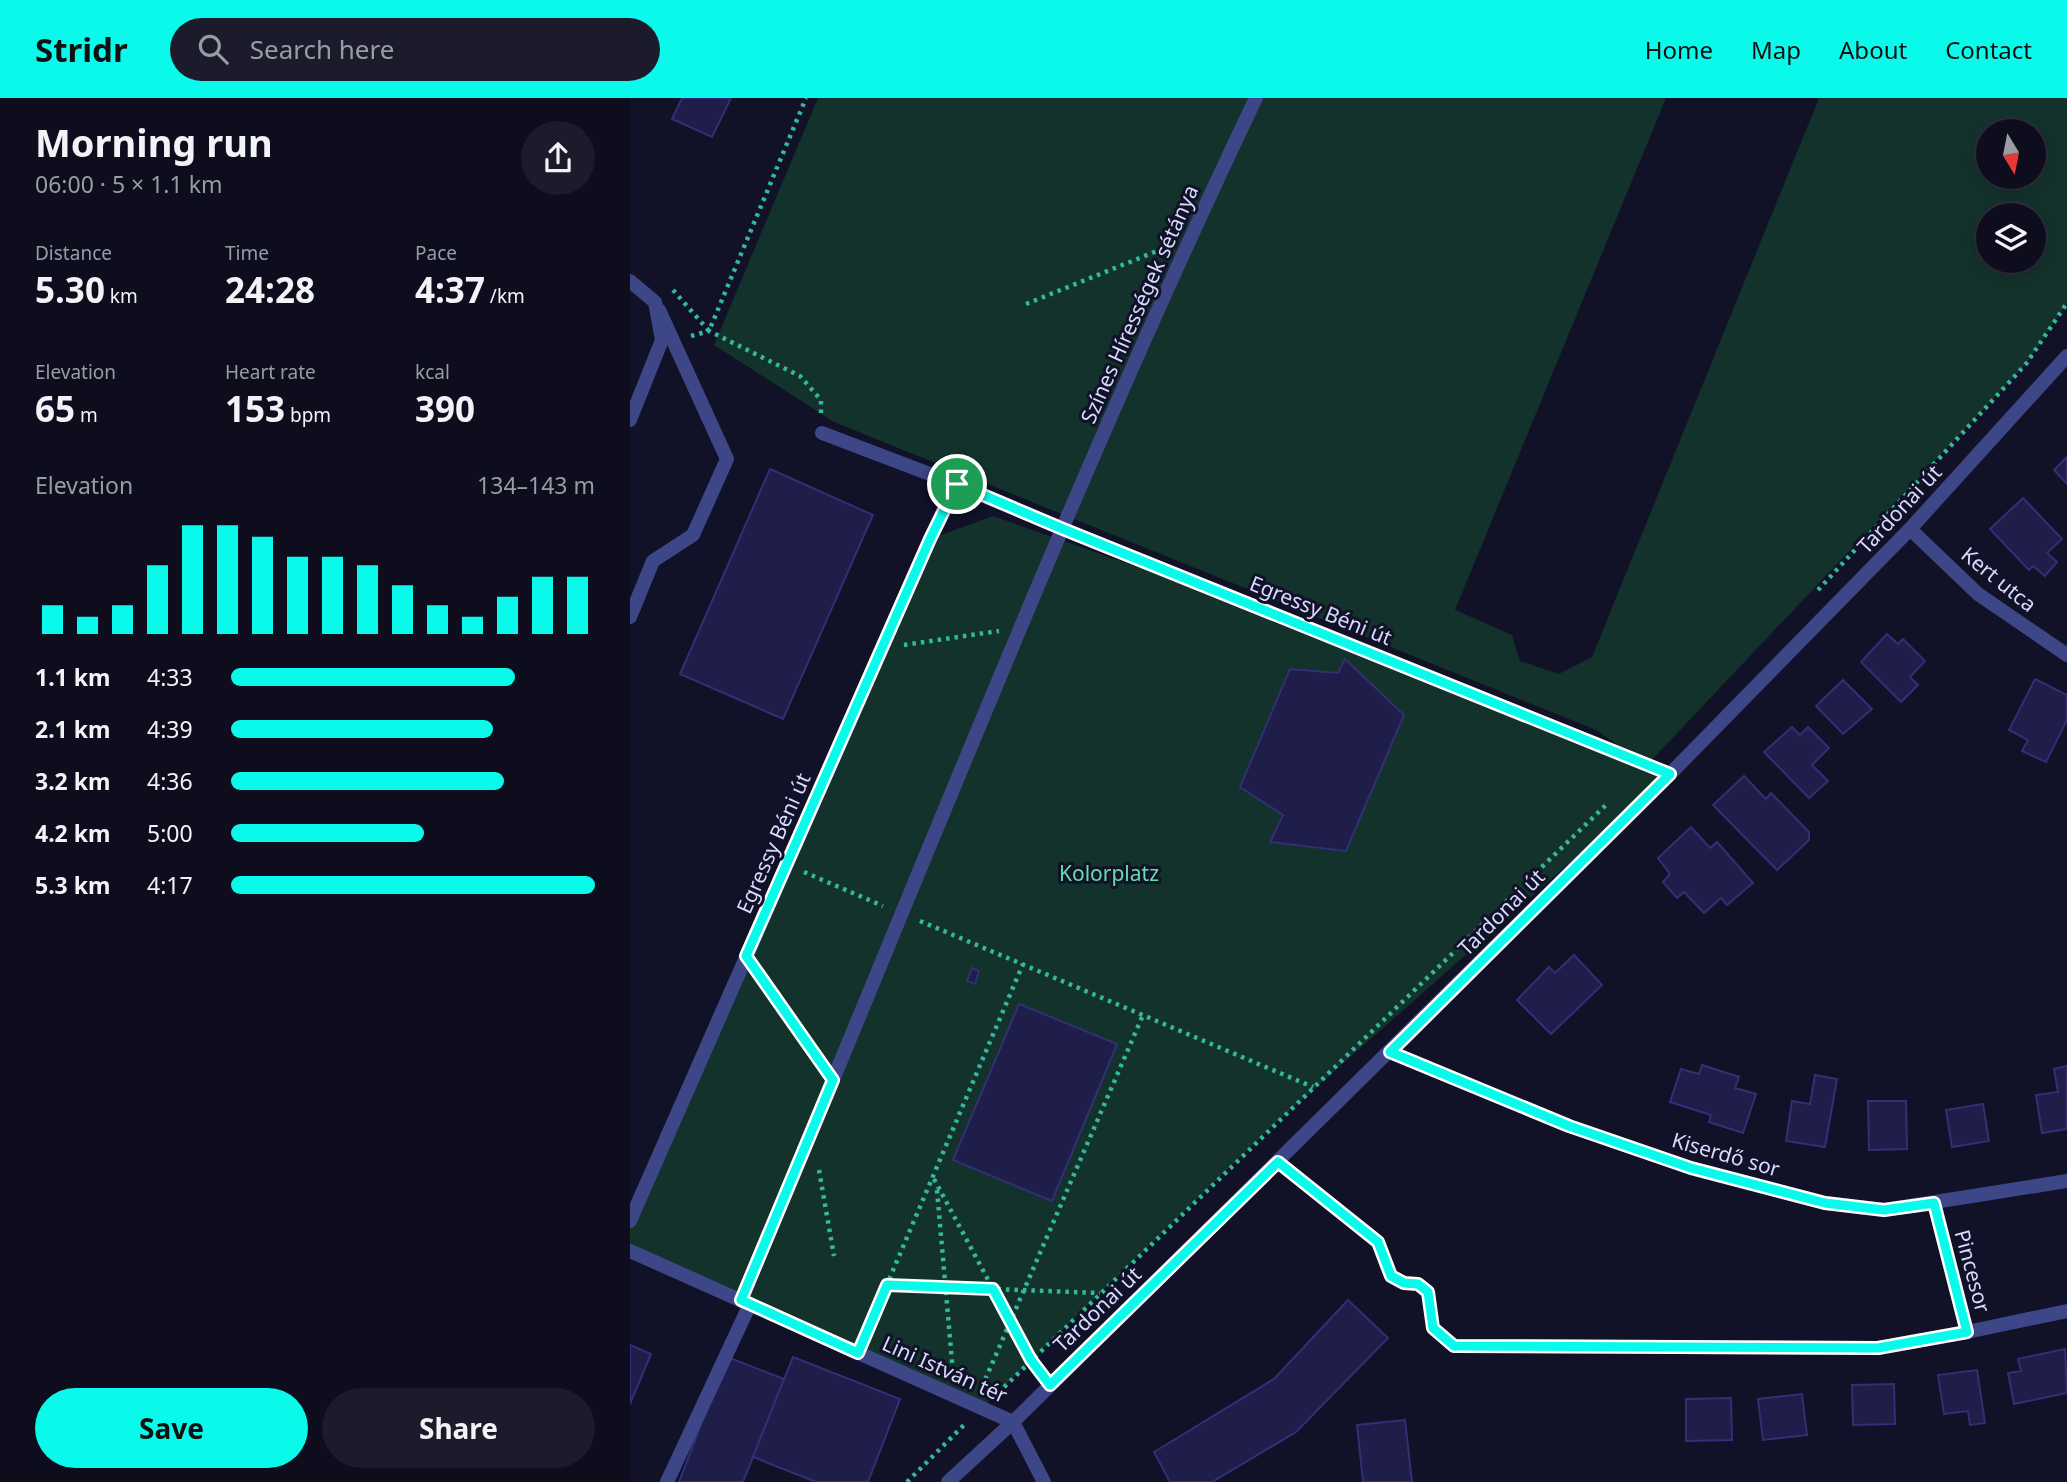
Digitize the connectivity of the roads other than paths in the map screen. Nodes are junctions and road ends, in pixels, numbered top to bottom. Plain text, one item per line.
1 (1256, 98) edge
2 (630, 281) edge
3 (655, 302) junction
4 (2067, 356) edge
5 (630, 420) edge
6 (822, 433) road end
7 (957, 484) junction
8 (1063, 529) junction
9 (1910, 529) junction
10 (630, 617) edge
11 (2067, 654) edge
12 (1670, 774) junction
13 (1390, 1052) junction
14 (2067, 1181) edge
15 (1934, 1203) junction
16 (630, 1221) edge
17 (630, 1251) edge
18 (746, 1302) junction
19 (2067, 1311) edge
20 (1967, 1332) junction
21 (1454, 1346) road end
22 (1013, 1422) junction
23 (667, 1482) edge
24 (948, 1482) edge
25 (1044, 1482) edge

1 - 8 street, Színes Hírességek sétánya
2 - 3 street
3 - 5 street
3 - 10 street
4 - 9 street, Tardonai út
6 - 7 street, Egressy Béni út
7 - 8 street, Egressy Béni út
7 - 16 street, Egressy Béni út
8 - 12 street, Egressy Béni út
8 - 18 street, Színes Hírességek sétánya
9 - 11 street, Kert utca
9 - 12 street, Tardonai út
12 - 13 street, Tardonai út
13 - 15 street, Kiserdő sor
13 - 22 street, Tardonai út
14 - 15 street, Kiserdő sor
15 - 20 street, Pincesor
17 - 18 street, Lini István tér
18 - 22 street, Lini István tér
18 - 23 street, Színes Hírességek sétánya
19 - 20 street, Pincesor
20 - 21 street
22 - 24 street, Tardonai út
22 - 25 street

